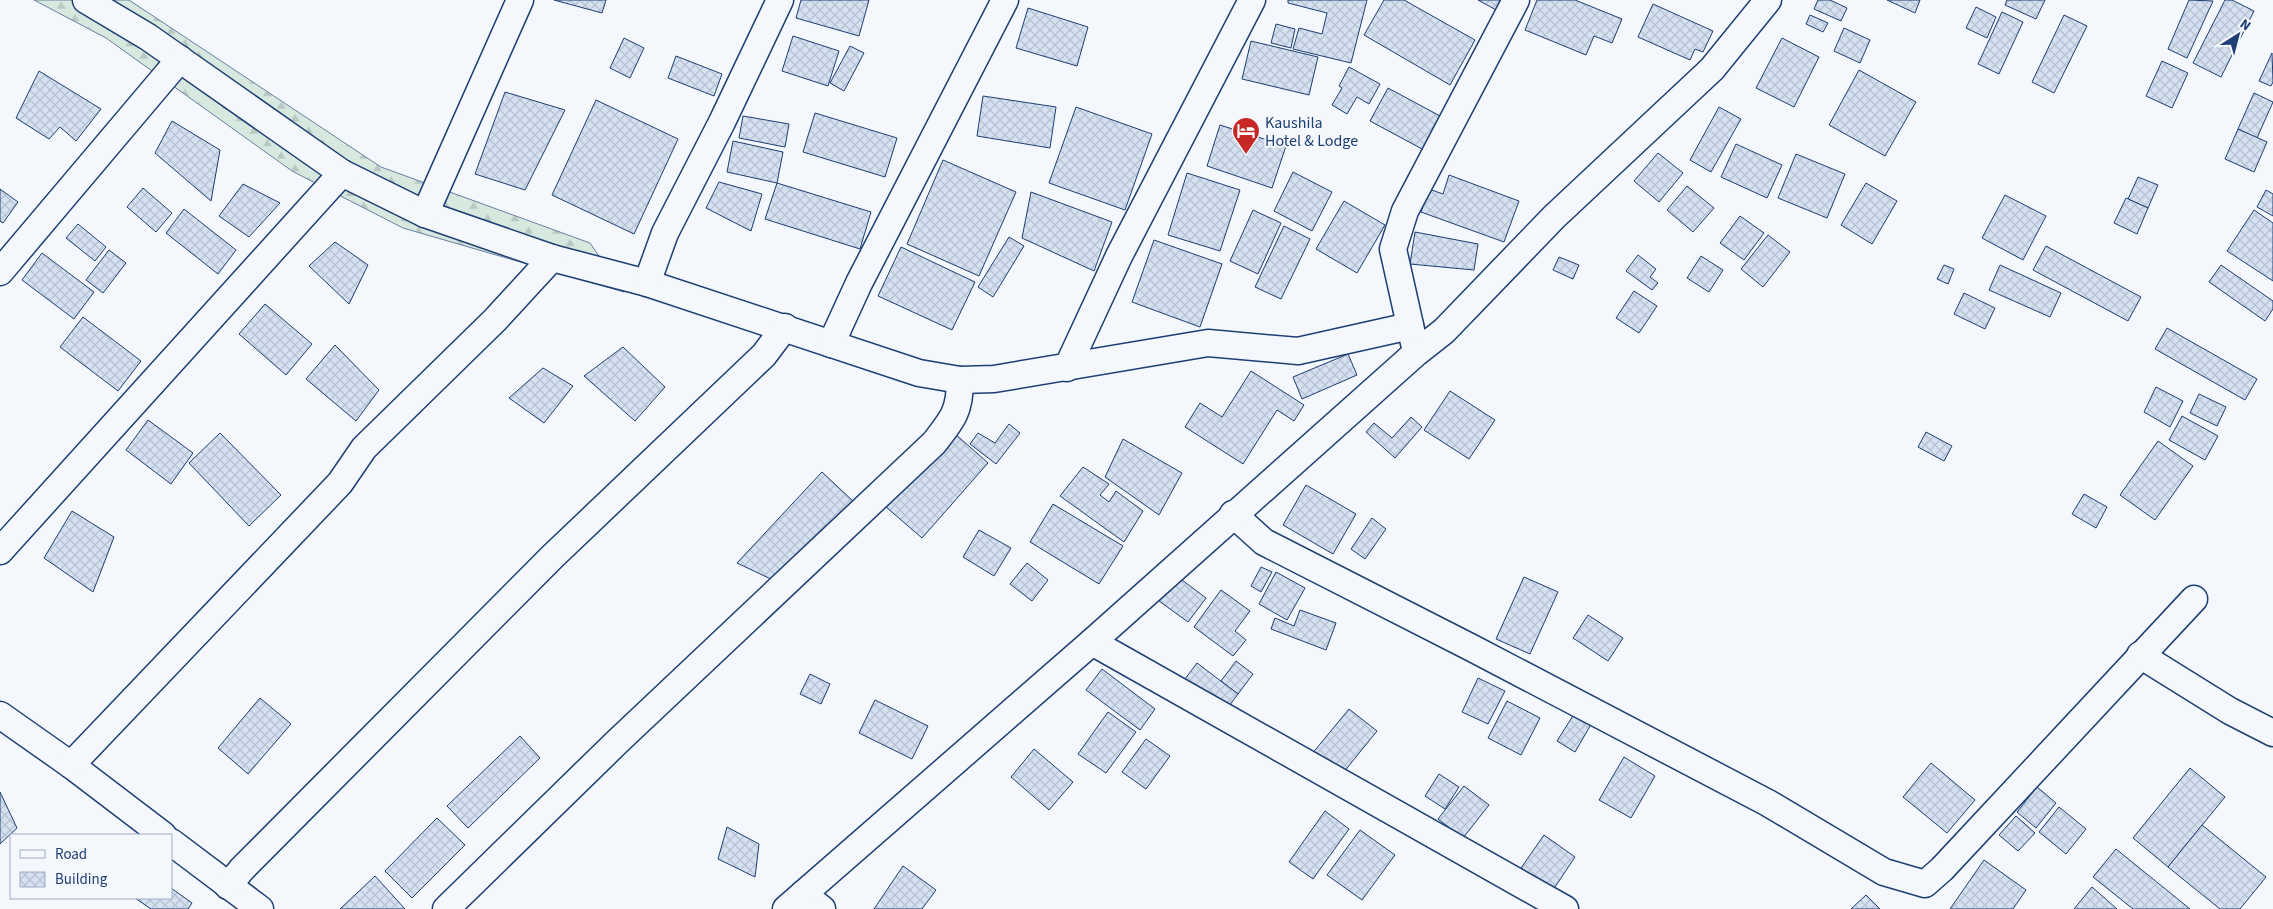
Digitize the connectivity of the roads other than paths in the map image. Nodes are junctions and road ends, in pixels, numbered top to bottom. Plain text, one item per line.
1 (86, 0) edge
2 (520, 0) edge
3 (780, 0) edge
4 (1005, 0) edge
5 (1252, 0) edge
6 (1516, 0) edge
7 (1768, 0) edge
8 (180, 59) junction
9 (342, 173) junction
10 (425, 214) junction
11 (552, 258) junction
12 (0, 272) edge
13 (647, 283) junction
14 (1410, 326) junction
15 (785, 327) junction
16 (831, 344) junction
17 (1416, 352) junction
18 (1067, 368) junction
19 (960, 380) junction
20 (1233, 514) junction
21 (0, 551) edge
22 (2194, 599) dead end
23 (1092, 642) junction
24 (2140, 655) junction
25 (0, 715) edge
26 (2273, 733) edge
27 (71, 765) junction
28 (162, 834) edge
29 (172, 843) edge
30 (228, 886) junction
31 (803, 904) edge
32 (260, 909) edge
33 (446, 909) edge
34 (1565, 909) edge

1 - 8 street
2 - 10 street
3 - 13 street
4 - 16 street
5 - 18 street
6 - 14 street
7 - 17 street
8 - 9 street
8 - 12 street
9 - 10 street
9 - 21 street
10 - 11 street
11 - 13 street
11 - 27 street
13 - 15 street
14 - 17 street
14 - 18 street
15 - 16 street
15 - 30 street
16 - 19 street
17 - 20 street
18 - 19 street
19 - 33 street
20 - 23 street
20 - 24 street
22 - 24 street
23 - 31 street
23 - 34 street
24 - 26 street
25 - 27 street
27 - 28 street
29 - 30 street
30 - 32 street

